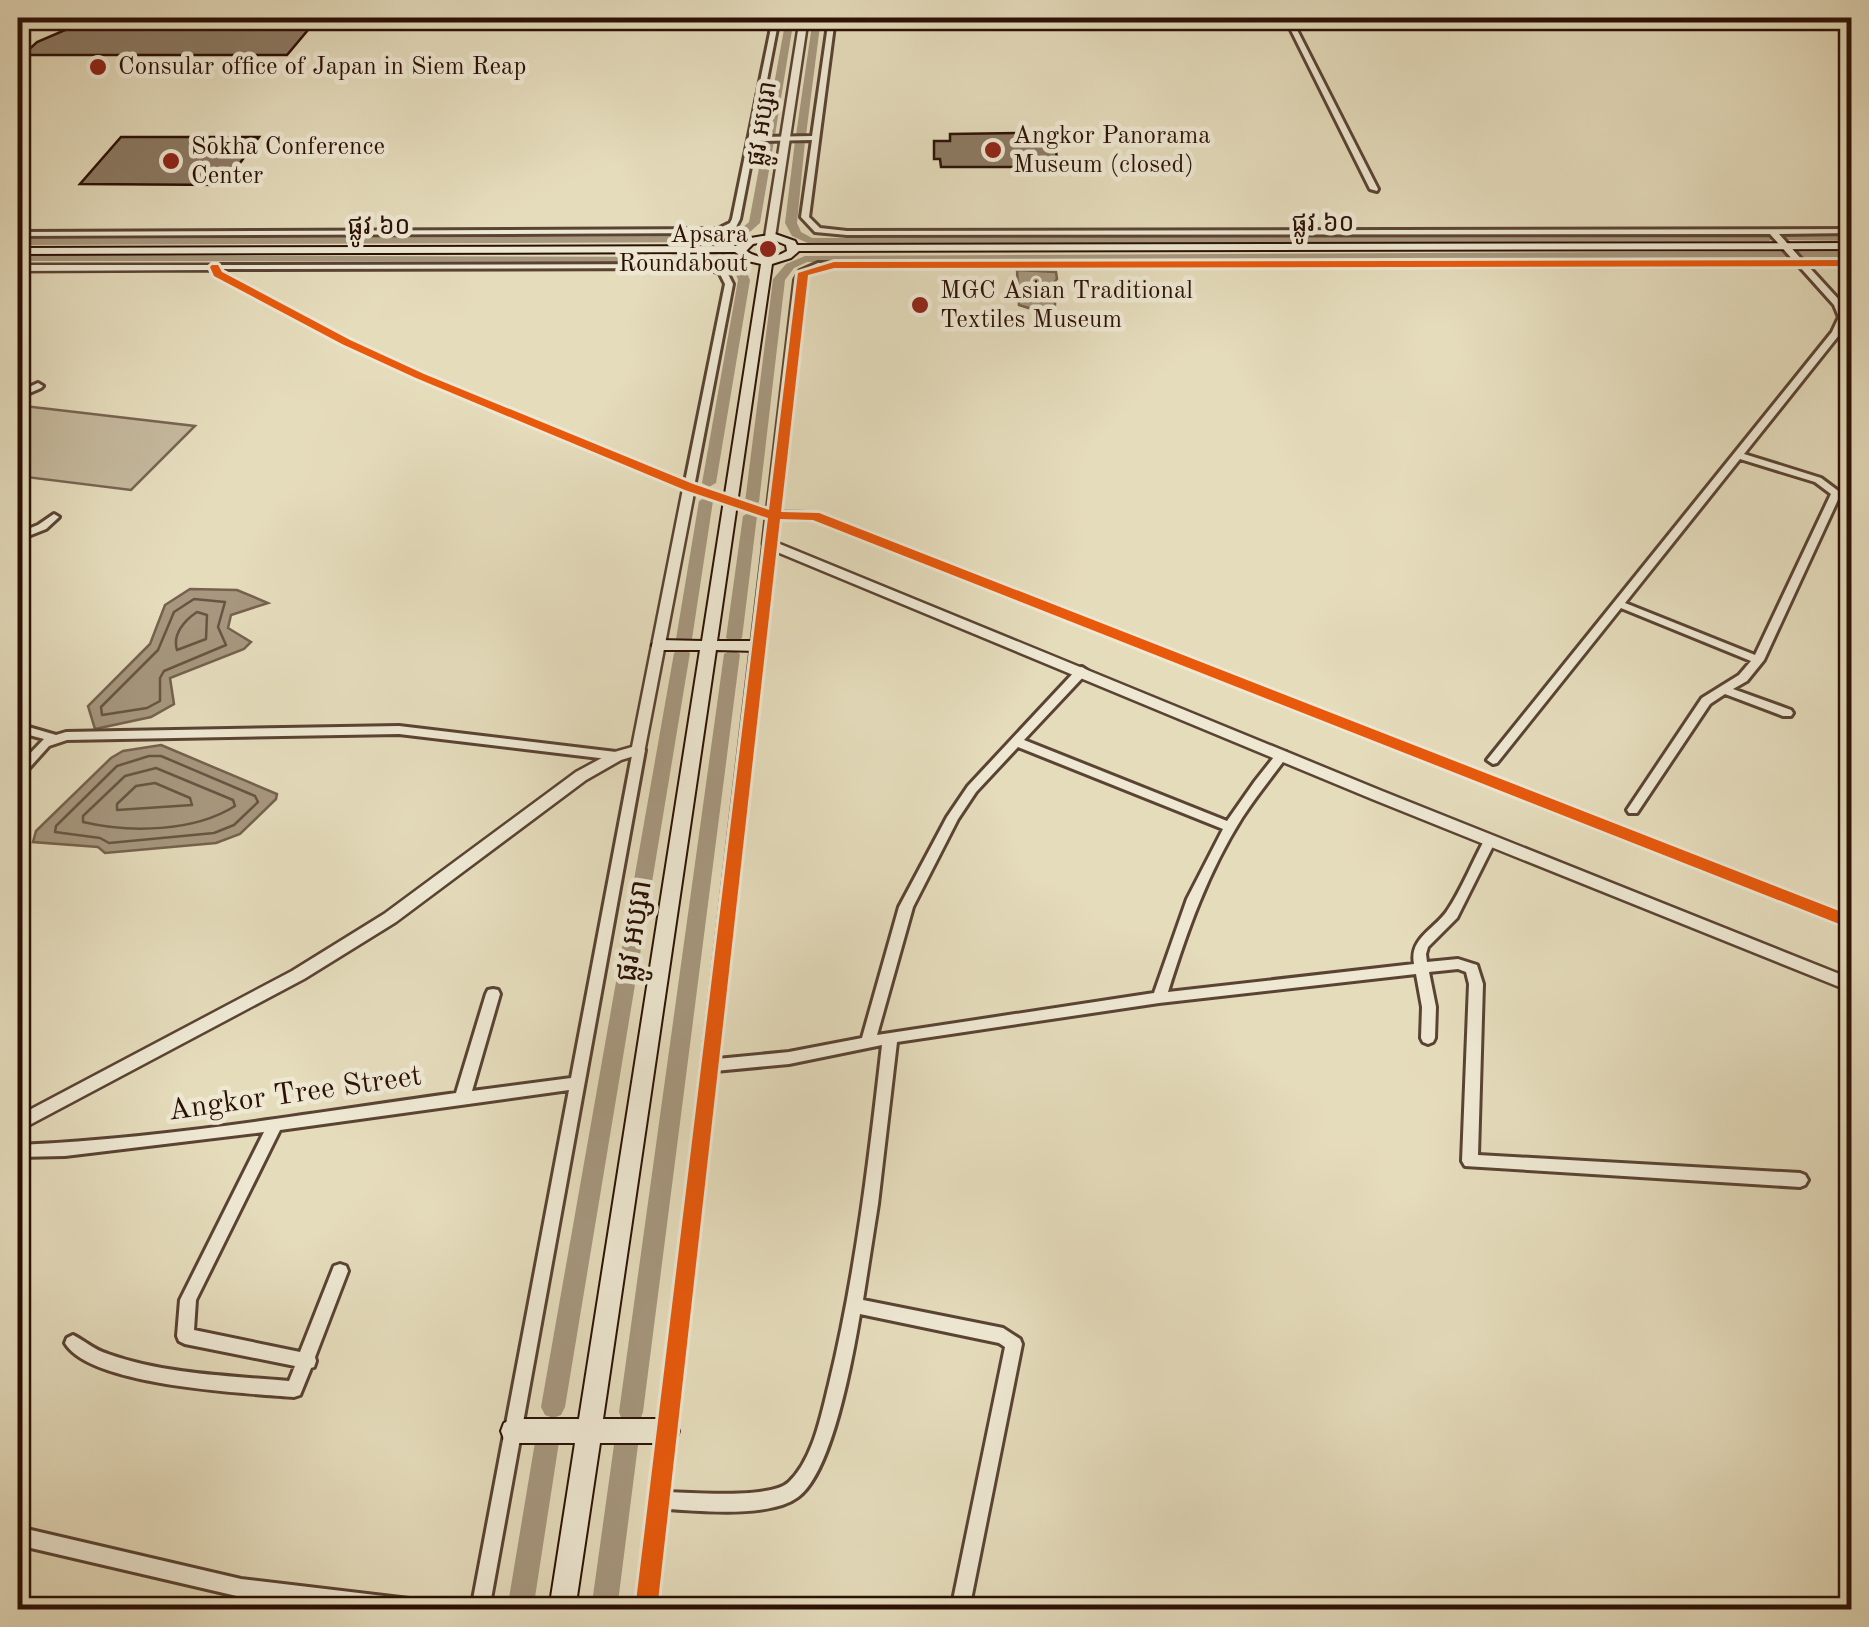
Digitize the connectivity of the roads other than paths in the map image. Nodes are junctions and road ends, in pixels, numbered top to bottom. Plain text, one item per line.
1 (38, 18) edge
2 (776, 18) edge
3 (804, 18) edge
4 (832, 18) edge
5 (1288, 18) edge
6 (18, 23) edge
7 (786, 138) junction
8 (814, 138) junction
9 (752, 139) junction
10 (1374, 189) dead end
11 (1772, 231) junction
12 (1852, 231) edge
13 (18, 234) edge
14 (770, 237) junction
15 (1852, 246) edge
16 (794, 248) junction
17 (1111, 248) junction
18 (1786, 248) junction
19 (740, 249) junction
20 (18, 251) edge
21 (767, 261) junction
22 (1798, 262) junction
23 (1852, 263) edge
24 (215, 266) junction
25 (18, 268) edge
26 (38, 386) dead end
27 (18, 396) edge
28 (1738, 454) junction
29 (690, 488) junction
30 (730, 502) junction
31 (772, 516) junction
32 (54, 517) dead end
33 (18, 537) edge
34 (770, 544) junction
35 (1619, 604) junction
36 (660, 645) junction
37 (708, 646) junction
38 (758, 646) junction
39 (1758, 660) junction
40 (1082, 671) junction
41 (1724, 690) junction
42 (1787, 714) dead end
43 (18, 728) edge
44 (53, 738) junction
45 (1018, 742) junction
46 (639, 750) junction
47 (1282, 755) junction
48 (616, 756) junction
49 (1493, 760) dead end
50 (18, 773) edge
51 (1633, 810) dead end
52 (1227, 826) junction
53 (1490, 840) junction
54 (1852, 923) edge
55 (1420, 968) junction
56 (1852, 986) edge
57 (493, 994) dead end
58 (1159, 998) junction
59 (890, 1038) junction
60 (1428, 1038) dead end
61 (868, 1042) junction
62 (709, 1066) junction
63 (578, 1084) junction
64 (462, 1099) junction
65 (18, 1124) edge
66 (274, 1124) junction
67 (18, 1150) edge
68 (1800, 1180) dead end
69 (340, 1271) dead end
70 (853, 1305) junction
71 (73, 1343) dead end
72 (308, 1361) junction
73 (667, 1430) junction
74 (513, 1431) junction
75 (589, 1431) junction
76 (658, 1500) junction
77 (18, 1536) edge
78 (318, 1604) edge
79 (426, 1610) edge
80 (480, 1610) edge
81 (562, 1610) edge
82 (646, 1610) edge
83 (960, 1610) edge

1 - 6 street
2 - 9 street
3 - 7 street, ផ្លូវ អប្សរា
4 - 8 street
5 - 10 street
7 - 8 street
7 - 9 street
7 - 14 street, ផ្លូវ អប្សរា
8 - 17 street
9 - 13 street
11 - 12 street
11 - 17 street
11 - 18 street
14 - 16 main road
14 - 19 main road
15 - 18 main road, ផ្លូវ ៦០
16 - 17 main road, ផ្លូវ ៦០
16 - 21 main road
17 - 18 main road, ផ្លូវ ៦០
17 - 22 street
17 - 31 street
18 - 22 street
19 - 20 main road, ផ្លូវ ៦០
19 - 21 main road
21 - 30 main road, ផ្លូវ អប្សរា
22 - 23 street
22 - 28 street
24 - 25 street
24 - 29 street
24 - 29 street
26 - 27 street
28 - 35 street
28 - 39 street
29 - 30 street
29 - 36 street
30 - 31 street
30 - 37 main road, ផ្លូវ អប្សរា
31 - 34 street
31 - 54 street
32 - 33 street
34 - 38 street
34 - 40 street
35 - 39 street
35 - 49 street
36 - 37 main road
36 - 46 street
37 - 38 main road
37 - 75 main road, ផ្លូវ អប្សរា
38 - 62 street
39 - 41 street
40 - 45 street
40 - 47 street
41 - 42 street
41 - 51 street
43 - 44 street
44 - 48 street
44 - 50 street
45 - 52 street
45 - 61 street
46 - 48 street
46 - 63 street
47 - 52 street
47 - 53 street
48 - 65 street
52 - 58 street
53 - 55 street
53 - 56 street
55 - 58 street
55 - 60 street
55 - 68 street
57 - 64 street
58 - 59 street
59 - 61 street
59 - 70 street
61 - 62 street
62 - 73 street
63 - 64 street, Angkor Tree Street
63 - 74 street
64 - 66 street, Angkor Tree Street
66 - 67 street, Angkor Tree Street
66 - 72 street
69 - 72 street
70 - 76 street
70 - 83 street
71 - 72 street
73 - 75 main road
73 - 76 street
74 - 75 main road
74 - 80 street
75 - 81 main road, ផ្លូវ អប្សរា
76 - 82 street
77 - 78 street
78 - 79 street

